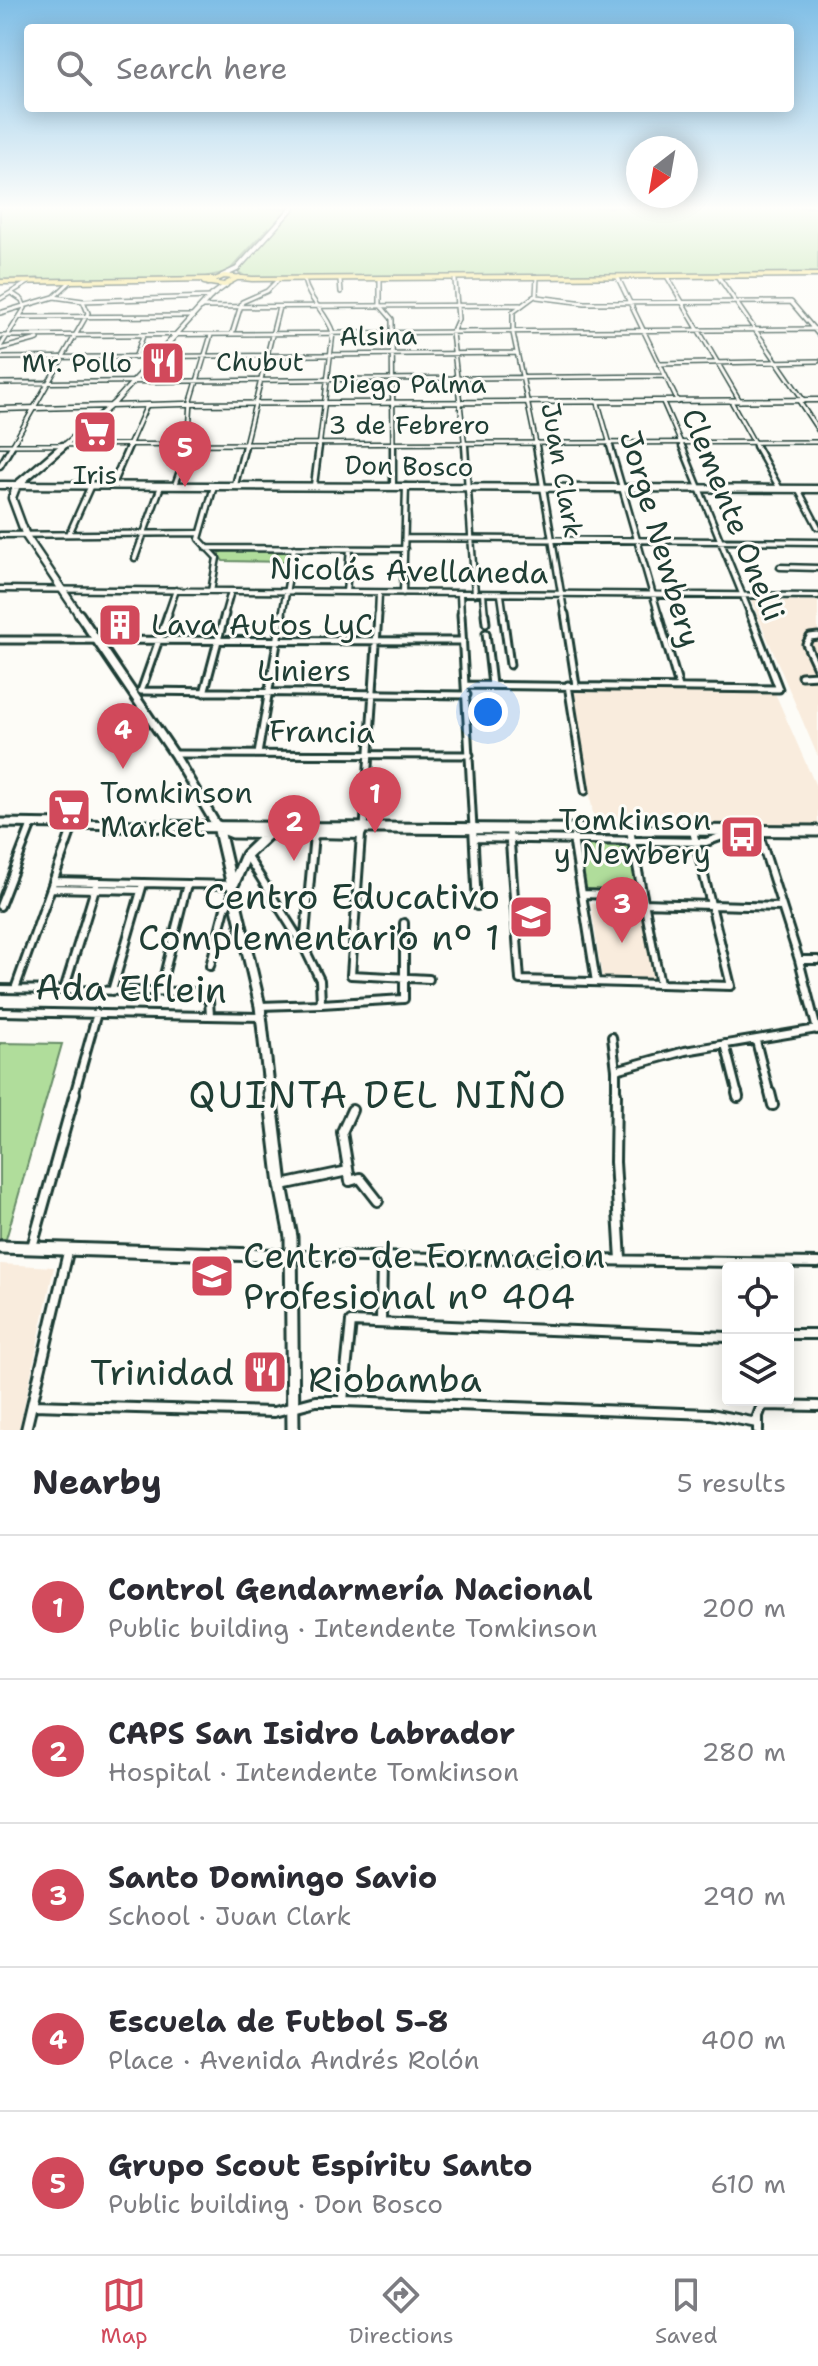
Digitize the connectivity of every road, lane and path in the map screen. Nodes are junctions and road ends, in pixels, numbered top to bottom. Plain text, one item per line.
1 (227, 274) edge
2 (222, 276) junction
3 (237, 276) junction
4 (818, 276) edge
5 (719, 277) junction
6 (213, 278) junction
7 (538, 278) junction
8 (618, 278) junction
9 (668, 278) junction
10 (380, 279) junction
11 (304, 280) junction
12 (340, 280) junction
13 (455, 280) junction
14 (196, 281) junction
15 (277, 281) junction
16 (0, 282) edge
17 (29, 282) junction
18 (70, 282) junction
19 (211, 284) junction
20 (229, 284) junction
21 (341, 292) dead end
22 (13, 294) junction
23 (213, 295) junction
24 (54, 297) junction
25 (537, 297) junction
26 (0, 299) edge
27 (83, 301) junction
28 (736, 302) junction
29 (629, 303) junction
30 (681, 303) junction
31 (456, 304) junction
32 (521, 304) junction
33 (380, 305) junction
34 (201, 307) junction
35 (279, 307) junction
36 (316, 307) junction
37 (25, 308) junction
38 (241, 308) junction
39 (0, 313) edge
40 (193, 316) junction
41 (21, 317) junction
42 (85, 318) junction
43 (697, 330) junction
44 (754, 330) junction
45 (642, 331) junction
46 (817, 331) edge
47 (272, 333) junction
48 (333, 333) junction
49 (392, 333) junction
50 (452, 333) junction
51 (513, 333) junction
52 (232, 334) junction
53 (176, 335) junction
54 (211, 335) junction
55 (0, 336) edge
56 (7, 336) junction
57 (47, 336) junction
58 (76, 336) junction
59 (143, 336) junction
60 (0, 348) edge
61 (454, 353) junction
62 (517, 353) junction
63 (392, 354) junction
64 (267, 355) junction
65 (330, 355) junction
66 (204, 356) junction
67 (156, 357) junction
68 (0, 358) edge
69 (64, 358) junction
70 (135, 358) junction
71 (818, 361) edge
72 (777, 362) junction
73 (716, 363) junction
74 (659, 364) junction
75 (665, 376) junction
76 (522, 377) junction
77 (458, 378) junction
78 (328, 379) junction
79 (393, 379) junction
80 (197, 380) junction
81 (261, 380) junction
82 (135, 381) junction
83 (50, 382) junction
84 (0, 383) edge
85 (818, 400) edge
86 (731, 401) junction
87 (740, 401) junction
88 (802, 401) junction
89 (663, 402) junction
90 (678, 402) junction
91 (598, 403) junction
92 (191, 404) junction
93 (255, 404) junction
94 (325, 404) junction
95 (392, 404) junction
96 (462, 404) junction
97 (528, 404) junction
98 (147, 405) junction
99 (111, 406) junction
100 (36, 408) junction
101 (0, 409) edge
102 (818, 430) edge
103 (66, 442) junction
104 (131, 442) junction
105 (190, 442) junction
106 (466, 442) junction
107 (535, 442) junction
108 (609, 442) junction
109 (681, 442) junction
110 (753, 442) junction
111 (818, 442) edge
112 (246, 443) junction
113 (320, 443) junction
114 (391, 443) junction
115 (0, 445) edge
116 (13, 445) junction
117 (0, 466) edge
118 (0, 485) edge
119 (17, 485) junction
120 (91, 485) junction
121 (112, 485) junction
122 (161, 485) junction
123 (175, 485) junction
124 (214, 485) junction
125 (235, 485) junction
126 (314, 485) junction
127 (393, 486) junction
128 (406, 486) junction
129 (468, 487) junction
130 (545, 487) junction
131 (623, 487) junction
132 (701, 488) junction
133 (780, 489) junction
134 (798, 489) junction
135 (818, 489) edge
136 (818, 527) edge
137 (199, 533) junction
138 (69, 534) junction
139 (145, 534) junction
140 (0, 535) edge
141 (26, 536) junction
142 (405, 538) junction
143 (471, 538) junction
144 (553, 539) junction
145 (637, 540) junction
146 (721, 541) junction
147 (818, 542) edge
148 (206, 548) junction
149 (294, 548) junction
150 (350, 549) junction
151 (405, 549) junction
152 (135, 558) dead end
153 (780, 567) dead end
154 (818, 568) edge
155 (0, 589) edge
156 (63, 589) junction
157 (176, 590) junction
158 (211, 591) junction
159 (231, 591) junction
160 (286, 592) junction
161 (346, 592) junction
162 (379, 593) junction
163 (403, 593) junction
164 (460, 594) junction
165 (475, 594) junction
166 (483, 594) junction
167 (501, 594) junction
168 (561, 595) junction
169 (742, 595) junction
170 (653, 596) junction
171 (818, 596) edge
172 (486, 623) dead end
173 (486, 633) dead end
174 (818, 636) edge
175 (96, 639) junction
176 (158, 639) junction
177 (219, 639) junction
178 (0, 640) edge
179 (278, 640) junction
180 (375, 641) junction
181 (463, 641) junction
182 (510, 665) dead end
183 (818, 672) edge
184 (801, 676) dead end
185 (466, 685) junction
186 (492, 685) junction
187 (572, 685) junction
188 (679, 687) junction
189 (138, 693) junction
190 (204, 693) junction
191 (270, 693) junction
192 (371, 694) junction
193 (467, 695) junction
194 (174, 754) junction
195 (258, 754) junction
196 (369, 755) junction
197 (470, 755) junction
198 (585, 791) dead end
199 (0, 823) edge
200 (32, 823) junction
201 (74, 824) junction
202 (218, 826) junction
203 (572, 829) junction
204 (630, 830) junction
205 (315, 831) junction
206 (363, 831) junction
207 (693, 831) junction
208 (734, 831) junction
209 (758, 831) junction
210 (818, 831) edge
211 (474, 833) junction
212 (509, 833) junction
213 (269, 834) junction
214 (574, 840) junction
215 (633, 841) junction
216 (695, 842) junction
217 (246, 855) junction
218 (187, 884) junction
219 (52, 885) junction
220 (96, 886) junction
221 (142, 887) junction
222 (234, 889) junction
223 (582, 894) junction
224 (641, 899) junction
225 (0, 906) edge
226 (477, 906) dead end
227 (710, 906) junction
228 (782, 907) junction
229 (404, 923) dead end
230 (304, 947) junction
231 (799, 960) junction
232 (818, 960) edge
233 (210, 966) dead end
234 (403, 977) junction
235 (429, 979) dead end
236 (596, 982) junction
237 (660, 984) junction
238 (0, 989) edge
239 (15, 989) junction
240 (64, 990) junction
241 (112, 991) junction
242 (160, 991) junction
243 (321, 1004) junction
244 (0, 1012) edge
245 (260, 1012) junction
246 (97, 1013) junction
247 (210, 1016) junction
248 (818, 1031) edge
249 (612, 1037) dead end
250 (756, 1041) junction
251 (725, 1044) junction
252 (616, 1070) junction
253 (738, 1097) dead end
254 (773, 1105) dead end
255 (352, 1110) dead end
256 (348, 1171) junction
257 (281, 1185) junction
258 (378, 1201) dead end
259 (0, 1247) edge
260 (32, 1248) junction
261 (69, 1248) junction
262 (291, 1256) junction
263 (382, 1259) junction
264 (621, 1260) junction
265 (818, 1263) edge
266 (722, 1264) edge
267 (794, 1264) edge
268 (381, 1323) junction
269 (794, 1334) edge
270 (818, 1334) edge
271 (722, 1337) edge
272 (343, 1401) junction
273 (794, 1404) edge
274 (33, 1405) junction
275 (763, 1406) edge
276 (818, 1406) edge
277 (294, 1407) junction
278 (758, 1426) edge
279 (26, 1430) edge
280 (293, 1430) edge

1 - 2 main road
2 - 3 main road
2 - 6 main road
3 - 10 main road
3 - 20 main road
4 - 5 main road
5 - 7 main road
5 - 9 main road
5 - 28 street
6 - 14 main road
6 - 19 main road
7 - 8 main road
7 - 10 main road
7 - 13 main road
7 - 25 street
8 - 9 main road
8 - 29 street, Clemente Onelli
9 - 30 street
10 - 12 main road
10 - 13 main road
10 - 33 street
11 - 12 main road
11 - 15 main road
11 - 36 street
12 - 21 street
13 - 31 street
14 - 18 main road
14 - 19 main road
15 - 20 main road
15 - 38 street
16 - 17 main road
17 - 18 main road
17 - 22 street
18 - 24 street
19 - 20 main road
19 - 23 main road
20 - 23 main road
22 - 26 street
22 - 37 street
23 - 27 street
23 - 34 main road
24 - 27 street
24 - 37 street
25 - 29 street
25 - 32 street
27 - 42 street
28 - 30 street
28 - 44 street
28 - 46 street
29 - 30 street
29 - 45 street, Clemente Onelli
30 - 43 street
31 - 32 street
31 - 33 street
31 - 50 street
32 - 51 street, Juan Clark
33 - 36 street
33 - 49 street
34 - 38 street
34 - 40 main road
35 - 36 street
35 - 38 street
35 - 47 street
36 - 48 street
37 - 39 street
37 - 41 street
38 - 52 street
40 - 42 street
40 - 53 main road
41 - 42 street
41 - 56 street
42 - 58 street
43 - 44 street
43 - 45 street
43 - 73 street
44 - 46 street
44 - 72 street
45 - 51 street
45 - 74 street, Clemente Onelli
47 - 48 street
47 - 52 street
47 - 64 street
48 - 49 street
48 - 65 street
49 - 50 street
49 - 63 street
50 - 51 street
50 - 61 street
51 - 62 street, Juan Clark
52 - 54 street
53 - 54 street
53 - 59 street
53 - 67 main road
54 - 66 street
55 - 56 street
56 - 57 street
56 - 60 street
57 - 58 street
57 - 60 street
58 - 59 street
58 - 69 street
59 - 70 street
61 - 62 street, Alsina
61 - 63 street, Alsina
61 - 77 street
62 - 76 street, Juan Clark
63 - 65 street, Alsina
63 - 79 street
64 - 65 street, Alsina
64 - 66 street, Alsina
64 - 81 street
65 - 78 street
66 - 67 street, Alsina
66 - 80 street
67 - 70 street, Alsina
67 - 82 main road
68 - 69 street, Alsina
69 - 70 street, Alsina
69 - 83 street
71 - 72 street
72 - 73 street
72 - 88 street
73 - 74 street
73 - 87 street
74 - 75 street, Clemente Onelli
75 - 76 street, Chubut
75 - 90 street, Clemente Onelli
76 - 77 street, Chubut
76 - 97 street, Juan Clark
77 - 79 street, Chubut
77 - 96 street
78 - 79 street, Chubut
78 - 81 street, Chubut
78 - 94 street
79 - 95 street
80 - 81 street, Chubut
80 - 82 street, Chubut
80 - 92 street
81 - 93 street
82 - 83 street, Chubut
82 - 99 main road
83 - 84 street, Chubut
83 - 100 street
85 - 88 main road, Diego Palma
86 - 87 main road, Diego Palma
86 - 90 main road, Diego Palma
86 - 110 street
87 - 88 main road, Diego Palma
88 - 102 street
89 - 90 main road, Diego Palma
89 - 91 main road, Diego Palma
89 - 109 street, Clemente Onelli
91 - 97 main road, Diego Palma
91 - 108 street, Jorge Newbery
92 - 93 main road, Diego Palma
92 - 98 main road, Diego Palma
92 - 105 street
93 - 94 main road, Diego Palma
93 - 112 street
94 - 95 main road, Diego Palma
94 - 113 street
95 - 96 main road, Diego Palma
95 - 114 street
96 - 97 main road, Diego Palma
96 - 106 street
97 - 107 street, Juan Clark
98 - 99 main road, Diego Palma
98 - 104 street
99 - 100 main road, Diego Palma
99 - 103 main road
100 - 101 main road, Diego Palma
100 - 116 street
103 - 104 street, 3 de Febrero
103 - 116 street, 3 de Febrero
103 - 119 main road
104 - 105 street, 3 de Febrero
104 - 121 street
105 - 112 street, 3 de Febrero
105 - 123 street
106 - 107 street, 3 de Febrero
106 - 114 street, 3 de Febrero
106 - 129 street
107 - 108 street, 3 de Febrero
107 - 130 street, Juan Clark
108 - 109 street, 3 de Febrero
108 - 131 street, Jorge Newbery
109 - 110 street, 3 de Febrero
109 - 132 street, Clemente Onelli
110 - 111 street, 3 de Febrero
110 - 133 street
112 - 113 street, 3 de Febrero
112 - 125 street
113 - 114 street, 3 de Febrero
113 - 126 street
114 - 127 street
115 - 116 street, 3 de Febrero
116 - 117 street
118 - 119 main road, Don Bosco
119 - 120 main road, Don Bosco
119 - 141 main road
120 - 121 main road, Don Bosco
120 - 138 street
121 - 122 main road, Don Bosco
122 - 123 main road, Don Bosco
122 - 139 street
123 - 124 main road, Don Bosco
124 - 125 main road, Don Bosco
124 - 137 street
125 - 126 main road, Don Bosco
126 - 127 main road, Don Bosco
127 - 128 main road, Don Bosco
128 - 129 main road, Don Bosco
128 - 142 street
129 - 130 main road, Don Bosco
129 - 143 street
130 - 131 main road, Don Bosco
130 - 144 street, Juan Clark
131 - 132 main road, Don Bosco
131 - 145 street, Jorge Newbery
132 - 133 main road, Don Bosco
132 - 146 street, Clemente Onelli
133 - 134 main road, Don Bosco
134 - 135 main road, Don Bosco
134 - 136 street
137 - 139 street
137 - 148 street
138 - 139 street
138 - 141 street
139 - 152 street
140 - 141 street
141 - 156 main road
142 - 143 street
142 - 151 street
143 - 144 street
143 - 165 street
144 - 145 street
144 - 168 street, Juan Clark
145 - 146 street
145 - 170 street, Jorge Newbery
146 - 147 street
146 - 169 street, Clemente Onelli
148 - 149 street
148 - 158 street
149 - 150 street
149 - 160 street
150 - 151 street
150 - 161 street
151 - 163 street
153 - 154 street
155 - 156 street, Nicolás Avellaneda
156 - 157 street, Nicolás Avellaneda
156 - 175 main road
157 - 158 street, Nicolás Avellaneda
157 - 176 street
158 - 159 street, Nicolás Avellaneda
159 - 160 street, Nicolás Avellaneda
159 - 177 street
160 - 161 street, Nicolás Avellaneda
160 - 179 street
161 - 162 street, Nicolás Avellaneda
162 - 163 street, Nicolás Avellaneda
162 - 180 street
163 - 164 street, Nicolás Avellaneda
164 - 165 street, Nicolás Avellaneda
164 - 181 street
165 - 166 street, Nicolás Avellaneda
166 - 167 street, Nicolás Avellaneda
166 - 172 street
167 - 168 street, Nicolás Avellaneda
167 - 182 street
168 - 170 street, Nicolás Avellaneda
168 - 187 street, Juan Clark
169 - 170 street, Nicolás Avellaneda
169 - 171 street, Nicolás Avellaneda
169 - 188 street, Clemente Onelli
170 - 188 street, Jorge Newbery
173 - 186 street
174 - 183 street
175 - 176 street
175 - 178 street
175 - 189 main road
176 - 177 street
176 - 189 street
177 - 179 street
177 - 190 street
179 - 180 street
179 - 191 street
180 - 181 street
180 - 192 street
181 - 185 street
183 - 184 street
185 - 186 street
185 - 193 street
186 - 187 street
187 - 188 street
187 - 198 street, Juan Clark
189 - 190 street, Liniers
189 - 194 main road
190 - 191 street, Liniers
191 - 192 street, Liniers
191 - 195 street
192 - 193 street, Liniers
192 - 196 street
193 - 197 street
194 - 195 street, Francia
194 - 202 main road
195 - 196 street, Francia
196 - 197 street, Francia
196 - 206 street
197 - 211 street
199 - 200 main road
200 - 201 main road
200 - 225 street
201 - 202 main road
201 - 219 street
202 - 205 main road
202 - 213 main road
202 - 222 main road
203 - 204 main road
203 - 212 main road
203 - 214 street
204 - 207 main road
204 - 215 street
205 - 206 main road
205 - 213 main road
205 - 230 street
206 - 211 main road
206 - 234 street
207 - 208 main road
207 - 216 street
208 - 209 main road
208 - 216 street
209 - 210 main road
209 - 228 street
211 - 212 main road
211 - 226 street
212 - 214 street
212 - 236 street
213 - 217 main road
214 - 215 street
214 - 223 street
215 - 216 street
215 - 224 street
216 - 227 street
217 - 222 main road
217 - 230 street
218 - 221 street
218 - 222 street
218 - 242 street
219 - 220 street
219 - 239 street
220 - 221 street
220 - 240 street
221 - 241 street
222 - 233 street
222 - 245 main road
223 - 224 street
223 - 236 street
224 - 227 street
224 - 237 street
227 - 228 street
227 - 237 street
228 - 231 street
229 - 234 street
230 - 243 street
231 - 232 street
231 - 248 street
234 - 235 street
234 - 243 street, Ada Elflein
236 - 237 street
238 - 239 street
239 - 240 street
240 - 241 street
241 - 242 street
242 - 247 street
243 - 245 street, Ada Elflein
244 - 246 street, Ada Elflein
245 - 247 street, Ada Elflein
245 - 257 main road
246 - 247 street, Ada Elflein
246 - 260 street
248 - 250 street
249 - 252 street
250 - 251 street
250 - 254 street
251 - 252 street
251 - 253 street
252 - 264 street
255 - 256 street
256 - 257 street
256 - 258 street
257 - 262 main road
259 - 260 main road
260 - 261 main road
261 - 262 main road
261 - 274 street
262 - 263 street
262 - 277 main road
263 - 264 street
263 - 268 street
264 - 266 street
265 - 267 street
268 - 271 street
268 - 272 street
269 - 270 street
272 - 277 street, Riobamba
272 - 278 street, Riobamba
273 - 276 street
274 - 277 street, Riobamba
274 - 279 street
275 - 278 street
277 - 280 main road

